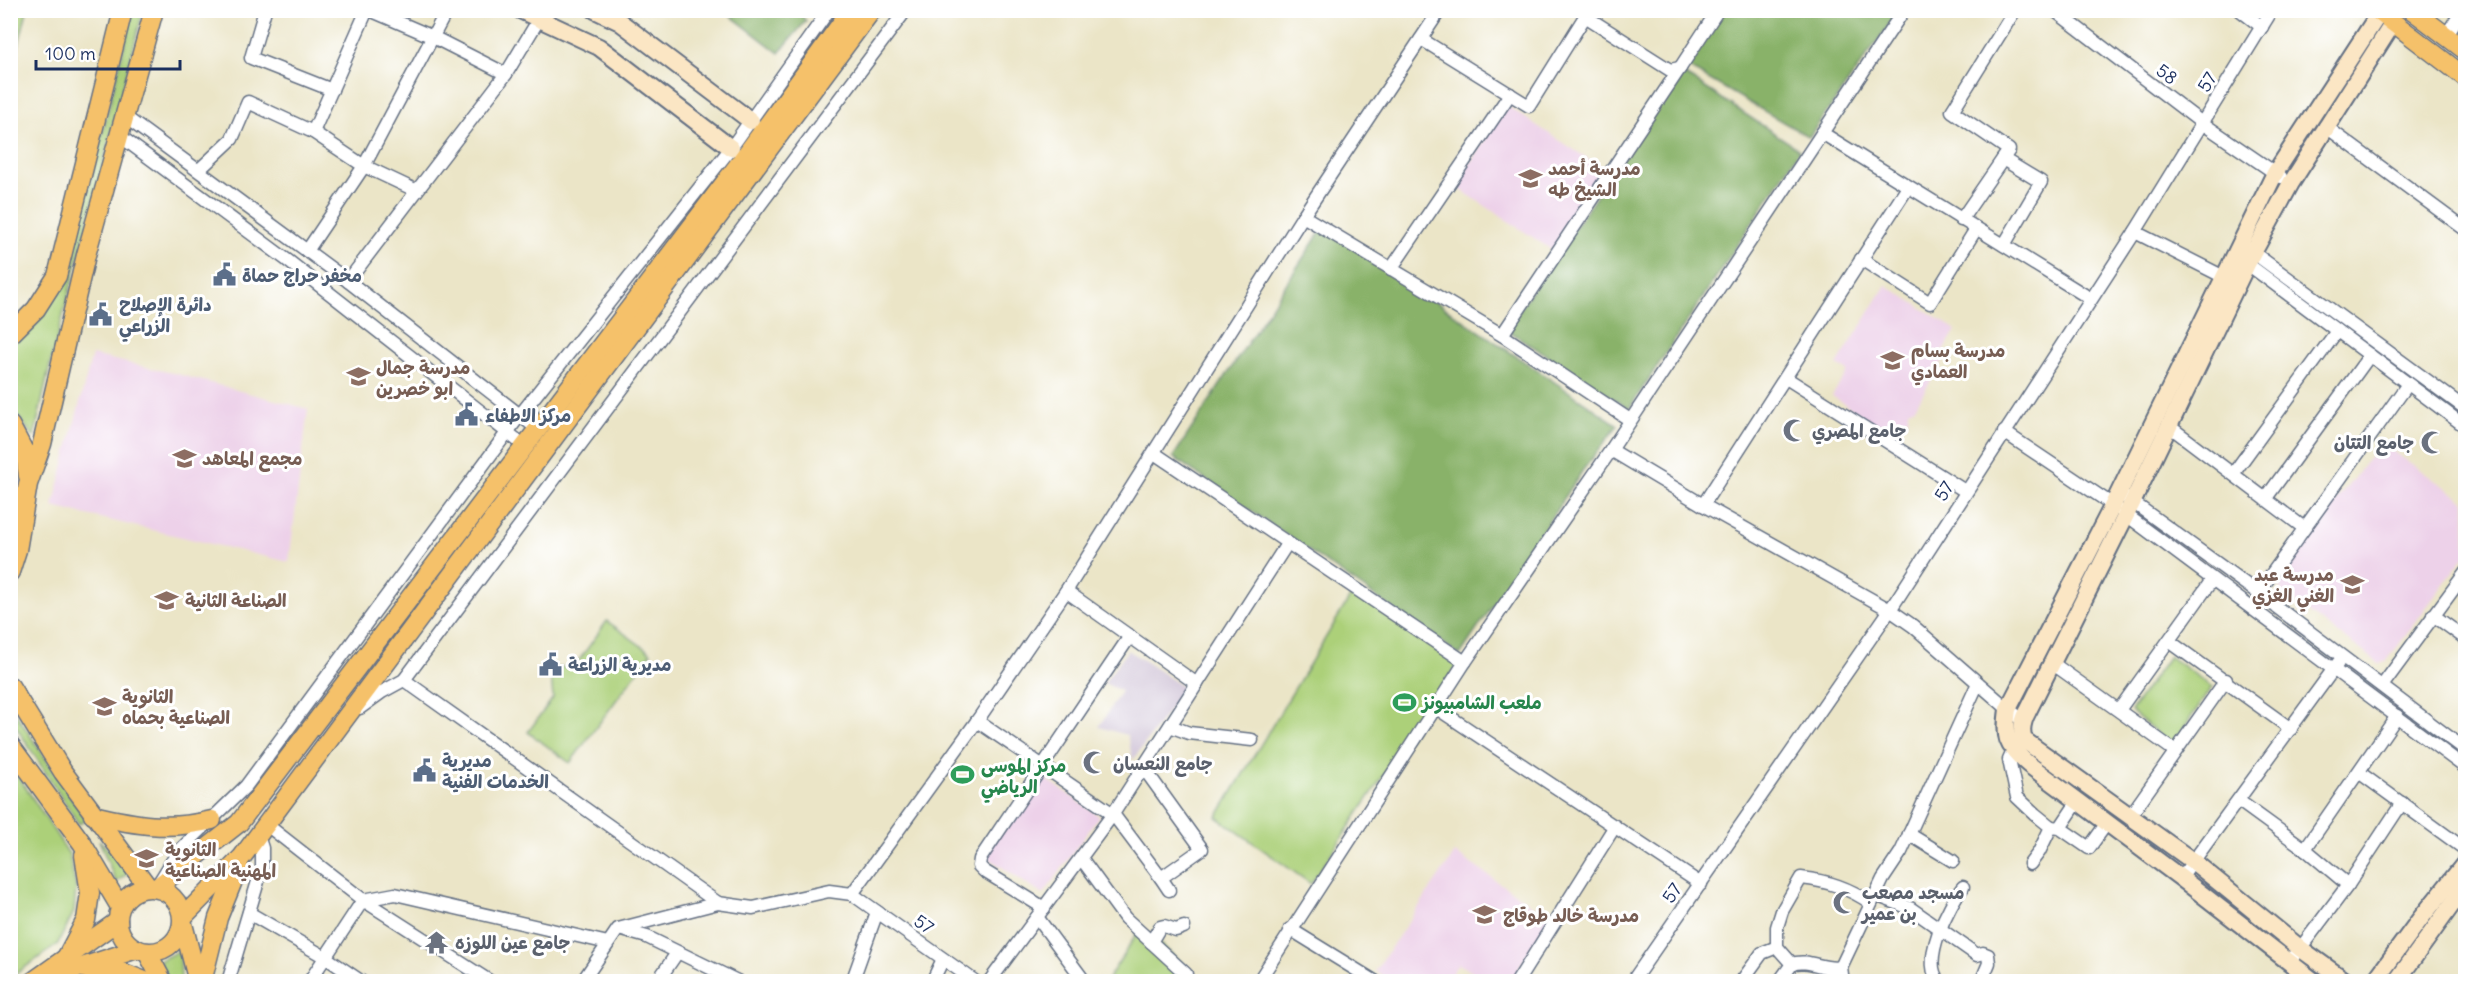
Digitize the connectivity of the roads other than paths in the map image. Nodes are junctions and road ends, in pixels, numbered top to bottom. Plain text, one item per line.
1 (123, 10) edge
2 (154, 10) edge
3 (265, 10) edge
4 (369, 10) edge
5 (447, 10) edge
6 (520, 10) edge
7 (595, 10) edge
8 (829, 10) edge
9 (851, 10) edge
10 (872, 10) edge
11 (906, 10) edge
12 (1440, 10) edge
13 (1718, 10) edge
14 (1904, 10) edge
15 (2015, 10) edge
16 (2054, 10) edge
17 (2240, 10) edge
18 (2272, 10) edge
19 (2412, 10) edge
20 (2462, 10) edge
21 (1587, 13) edge
22 (2383, 15) edge
23 (539, 20) junction
24 (2262, 27) junction
25 (2446, 36) junction
26 (433, 37) junction
27 (1421, 39) junction
28 (2466, 51) edge
29 (1680, 68) junction
30 (506, 74) junction
31 (2466, 78) edge
32 (332, 90) junction
33 (1510, 94) junction
34 (124, 116) junction
35 (751, 121) junction
36 (2202, 123) junction
37 (2325, 126) junction
38 (313, 132) junction
39 (1822, 133) junction
40 (120, 136) junction
41 (731, 148) junction
42 (2003, 159) junction
43 (364, 166) junction
44 (199, 170) junction
45 (2275, 173) junction
46 (2291, 183) junction
47 (1908, 187) junction
48 (415, 190) junction
49 (1303, 216) junction
50 (1961, 220) junction
51 (1976, 229) junction
52 (2466, 230) edge
53 (2134, 232) junction
54 (2004, 245) junction
55 (308, 250) junction
56 (2244, 254) junction
57 (1861, 259) junction
58 (1391, 269) junction
59 (2224, 277) junction
60 (348, 281) junction
61 (2091, 299) junction
62 (2337, 331) junction
63 (10, 335) edge
64 (1502, 335) junction
65 (2370, 355) junction
66 (1786, 378) junction
67 (2408, 384) junction
68 (2466, 409) edge
69 (520, 415) junction
70 (1630, 420) junction
71 (10, 425) edge
72 (2169, 426) junction
73 (2466, 427) edge
74 (539, 430) junction
75 (2004, 432) junction
76 (507, 433) junction
77 (526, 447) junction
78 (1611, 450) junction
79 (1154, 453) junction
80 (2233, 474) junction
81 (28, 484) junction
82 (1965, 491) junction
83 (2266, 498) junction
84 (2123, 504) junction
85 (1703, 505) junction
86 (10, 526) edge
87 (2304, 528) junction
88 (1287, 544) junction
89 (10, 572) edge
90 (2466, 572) edge
91 (2212, 580) junction
92 (1066, 591) junction
93 (2258, 593) junction
94 (1890, 610) junction
95 (2433, 615) junction
96 (1130, 636) junction
97 (2466, 639) edge
98 (2169, 641) junction
99 (2342, 657) junction
100 (1466, 662) junction
101 (2052, 663) junction
102 (2334, 668) junction
103 (404, 680) junction
104 (2226, 680) junction
105 (1978, 683) junction
106 (1197, 684) junction
107 (10, 686) edge
108 (2382, 686) junction
109 (1435, 707) junction
110 (2008, 709) junction
111 (2119, 710) junction
112 (2397, 716) junction
113 (2023, 720) junction
114 (977, 721) junction
115 (1170, 726) junction
116 (2291, 729) junction
117 (1252, 740) dead end
118 (326, 744) junction
119 (10, 745) edge
120 (2175, 750) junction
121 (2466, 750) edge
122 (2013, 751) junction
123 (1044, 767) junction
124 (1143, 767) junction
125 (2466, 768) edge
126 (2360, 773) junction
127 (2078, 801) junction
128 (2239, 801) junction
129 (2402, 803) junction
130 (1113, 814) junction
131 (2130, 816) junction
132 (212, 820) junction
133 (98, 821) junction
134 (2107, 823) junction
135 (1615, 826) junction
136 (2056, 827) junction
137 (263, 830) junction
138 (1909, 834) junction
139 (82, 843) junction
140 (2305, 849) junction
141 (2466, 850) edge
142 (242, 857) junction
143 (1081, 858) junction
144 (1953, 861) dead end
145 (2194, 862) junction
146 (2466, 862) edge
147 (2030, 864) dead end
148 (1161, 878) junction
149 (2181, 878) junction
150 (1701, 884) junction
151 (2348, 885) junction
152 (2466, 885) edge
153 (1963, 887) dead end
154 (152, 888) junction
155 (1169, 890) dead end
156 (852, 894) junction
157 (1873, 899) junction
158 (363, 900) junction
159 (718, 903) junction
160 (877, 912) junction
161 (1040, 912) junction
162 (249, 913) junction
163 (119, 914) junction
164 (183, 920) junction
165 (1184, 927) dead end
166 (1940, 928) junction
167 (618, 929) junction
168 (1290, 929) junction
169 (1151, 942) junction
170 (608, 944) junction
171 (1777, 947) junction
172 (2301, 949) junction
173 (142, 951) junction
174 (677, 953) junction
175 (325, 957) junction
176 (943, 959) junction
177 (2290, 962) junction
178 (71, 963) junction
179 (1792, 964) junction
180 (1841, 967) junction
181 (1186, 974) dead end
182 (229, 977) edge
183 (720, 978) edge
184 (32, 981) edge
185 (55, 981) edge
186 (147, 981) edge
187 (163, 981) edge
188 (200, 981) edge
189 (241, 981) edge
190 (309, 981) edge
191 (362, 981) edge
192 (491, 981) edge
193 (582, 981) edge
194 (657, 981) edge
195 (739, 981) edge
196 (852, 981) edge
197 (932, 981) edge
198 (976, 981) edge
199 (989, 981) edge
200 (1085, 981) edge
201 (1258, 981) edge
202 (1376, 981) edge
203 (1517, 981) edge
204 (1632, 981) edge
205 (1741, 981) edge
206 (1779, 981) edge
207 (1843, 981) edge
208 (1940, 981) edge
209 (1981, 981) edge
210 (2315, 981) edge
211 (2347, 981) edge
212 (2374, 981) edge
213 (2396, 981) edge

1 - 63 main road
2 - 34 main road
3 - 32 street
4 - 26 street
4 - 32 street
5 - 26 street
6 - 23 main road
7 - 35 main road
8 - 35 street
9 - 74 main road
10 - 118 main road
11 - 103 street
12 - 27 street
13 - 29 street
14 - 39 street
15 - 42 street
16 - 36 street, 58
17 - 24 street
18 - 24 street, 57
19 - 25 main road
20 - 25 street
21 - 29 street
21 - 33 street
22 - 31 main road
22 - 37 main road
22 - 45 main road
23 - 30 street
23 - 41 main road
24 - 36 street, 57
25 - 28 main road
26 - 30 street
26 - 43 street
27 - 33 street
27 - 49 street
29 - 64 street
30 - 48 street
32 - 38 street
33 - 58 street
34 - 40 main road
34 - 44 street
35 - 41 street
36 - 45 street, 58
36 - 53 street, 57
37 - 46 main road
37 - 52 street
38 - 43 street
38 - 44 street
39 - 47 street
39 - 70 street
40 - 76 street
40 - 81 main road
41 - 69 street
42 - 50 street
42 - 54 street
43 - 48 street
43 - 55 street
44 - 55 street
45 - 46 street, 58
45 - 56 main road
46 - 56 main road
47 - 50 street
47 - 57 street
48 - 60 street
49 - 58 street
49 - 79 street
50 - 51 street
51 - 54 street
51 - 57 street
53 - 59 street
53 - 61 street, 57
54 - 61 street
55 - 60 street
56 - 59 main road
56 - 62 street
56 - 68 street
56 - 72 main road
57 - 66 street
58 - 64 street
59 - 84 main road
60 - 69 street
61 - 75 street, 57
62 - 65 street
62 - 80 street
64 - 70 street
65 - 67 street
65 - 83 street
66 - 82 street
66 - 85 street
67 - 73 street
67 - 87 street
69 - 74 street
69 - 76 street
70 - 78 street
71 - 81 main road
72 - 80 street
72 - 84 main road
74 - 77 main road
75 - 82 street, 57
75 - 84 street
76 - 77 street
76 - 132 street
77 - 154 main road
78 - 85 street
78 - 100 street
79 - 88 street
79 - 92 street
80 - 83 street
81 - 86 main road
81 - 89 main road
82 - 94 street, 57
83 - 87 street
84 - 91 street
84 - 93 street
84 - 101 main road
84 - 110 main road
85 - 94 street
87 - 93 street
88 - 100 street
88 - 106 street
90 - 95 street
91 - 98 street
91 - 102 street
92 - 96 street
92 - 114 street
93 - 99 street
94 - 105 street
94 - 150 street, 57
95 - 97 street
95 - 108 street
96 - 106 street
96 - 123 street
98 - 104 street
98 - 111 street
99 - 102 street
99 - 108 street
100 - 109 street
101 - 111 street
101 - 113 main road
102 - 112 street
102 - 116 street
103 - 118 street
103 - 159 street
104 - 116 street
104 - 120 street
105 - 110 street
105 - 138 street
106 - 115 street
107 - 133 main road
108 - 121 street
109 - 135 street
109 - 168 street
110 - 113 street
110 - 122 main road
111 - 120 street
112 - 125 street
112 - 126 street
113 - 131 main road
114 - 123 street
114 - 156 street
115 - 117 street
115 - 124 street
116 - 128 street
118 - 137 main road
119 - 139 main road
120 - 131 street
122 - 127 main road
122 - 136 street
123 - 130 street
123 - 161 street
124 - 130 street
124 - 148 street
126 - 129 street
126 - 140 street
127 - 134 main road
127 - 136 street
128 - 140 street
128 - 145 street
129 - 141 street
129 - 151 street
130 - 143 street
130 - 148 street
131 - 145 main road
132 - 133 main road
132 - 154 street
133 - 139 main road
133 - 154 main road
134 - 136 street
134 - 149 main road
135 - 150 street
135 - 203 street
136 - 147 street
137 - 142 main road
137 - 158 street
137 - 162 street
138 - 144 street
138 - 157 street
139 - 163 main road
139 - 178 main road
140 - 151 street
142 - 164 main road
142 - 188 main road
143 - 161 street
143 - 169 street
145 - 149 street
145 - 172 main road
146 - 212 main road
148 - 155 street
149 - 177 main road
150 - 204 street, 57
151 - 172 street
152 - 213 main road
153 - 166 street
154 - 163 main road
154 - 164 main road
156 - 159 street
156 - 160 street, 57
157 - 166 street
157 - 171 street
157 - 180 street
158 - 170 street
158 - 175 street
158 - 192 street
159 - 167 street
160 - 176 street, 57
160 - 196 street
161 - 199 street
161 - 200 street
162 - 175 street
162 - 182 street
163 - 173 main road
163 - 178 main road
164 - 173 main road
164 - 188 main road
165 - 169 street
166 - 208 street
166 - 209 street
167 - 170 street
167 - 174 street
168 - 201 street
168 - 202 street
169 - 181 street
170 - 193 street
171 - 179 street
171 - 205 street
172 - 177 street
172 - 211 main road
173 - 178 main road
173 - 187 main road
174 - 183 street
174 - 194 street
175 - 190 street
175 - 191 street
176 - 197 street
176 - 198 street, 57
177 - 210 main road
178 - 184 main road
178 - 185 main road
178 - 186 main road
179 - 180 street
179 - 206 street
180 - 207 street
182 - 189 street
183 - 195 street

